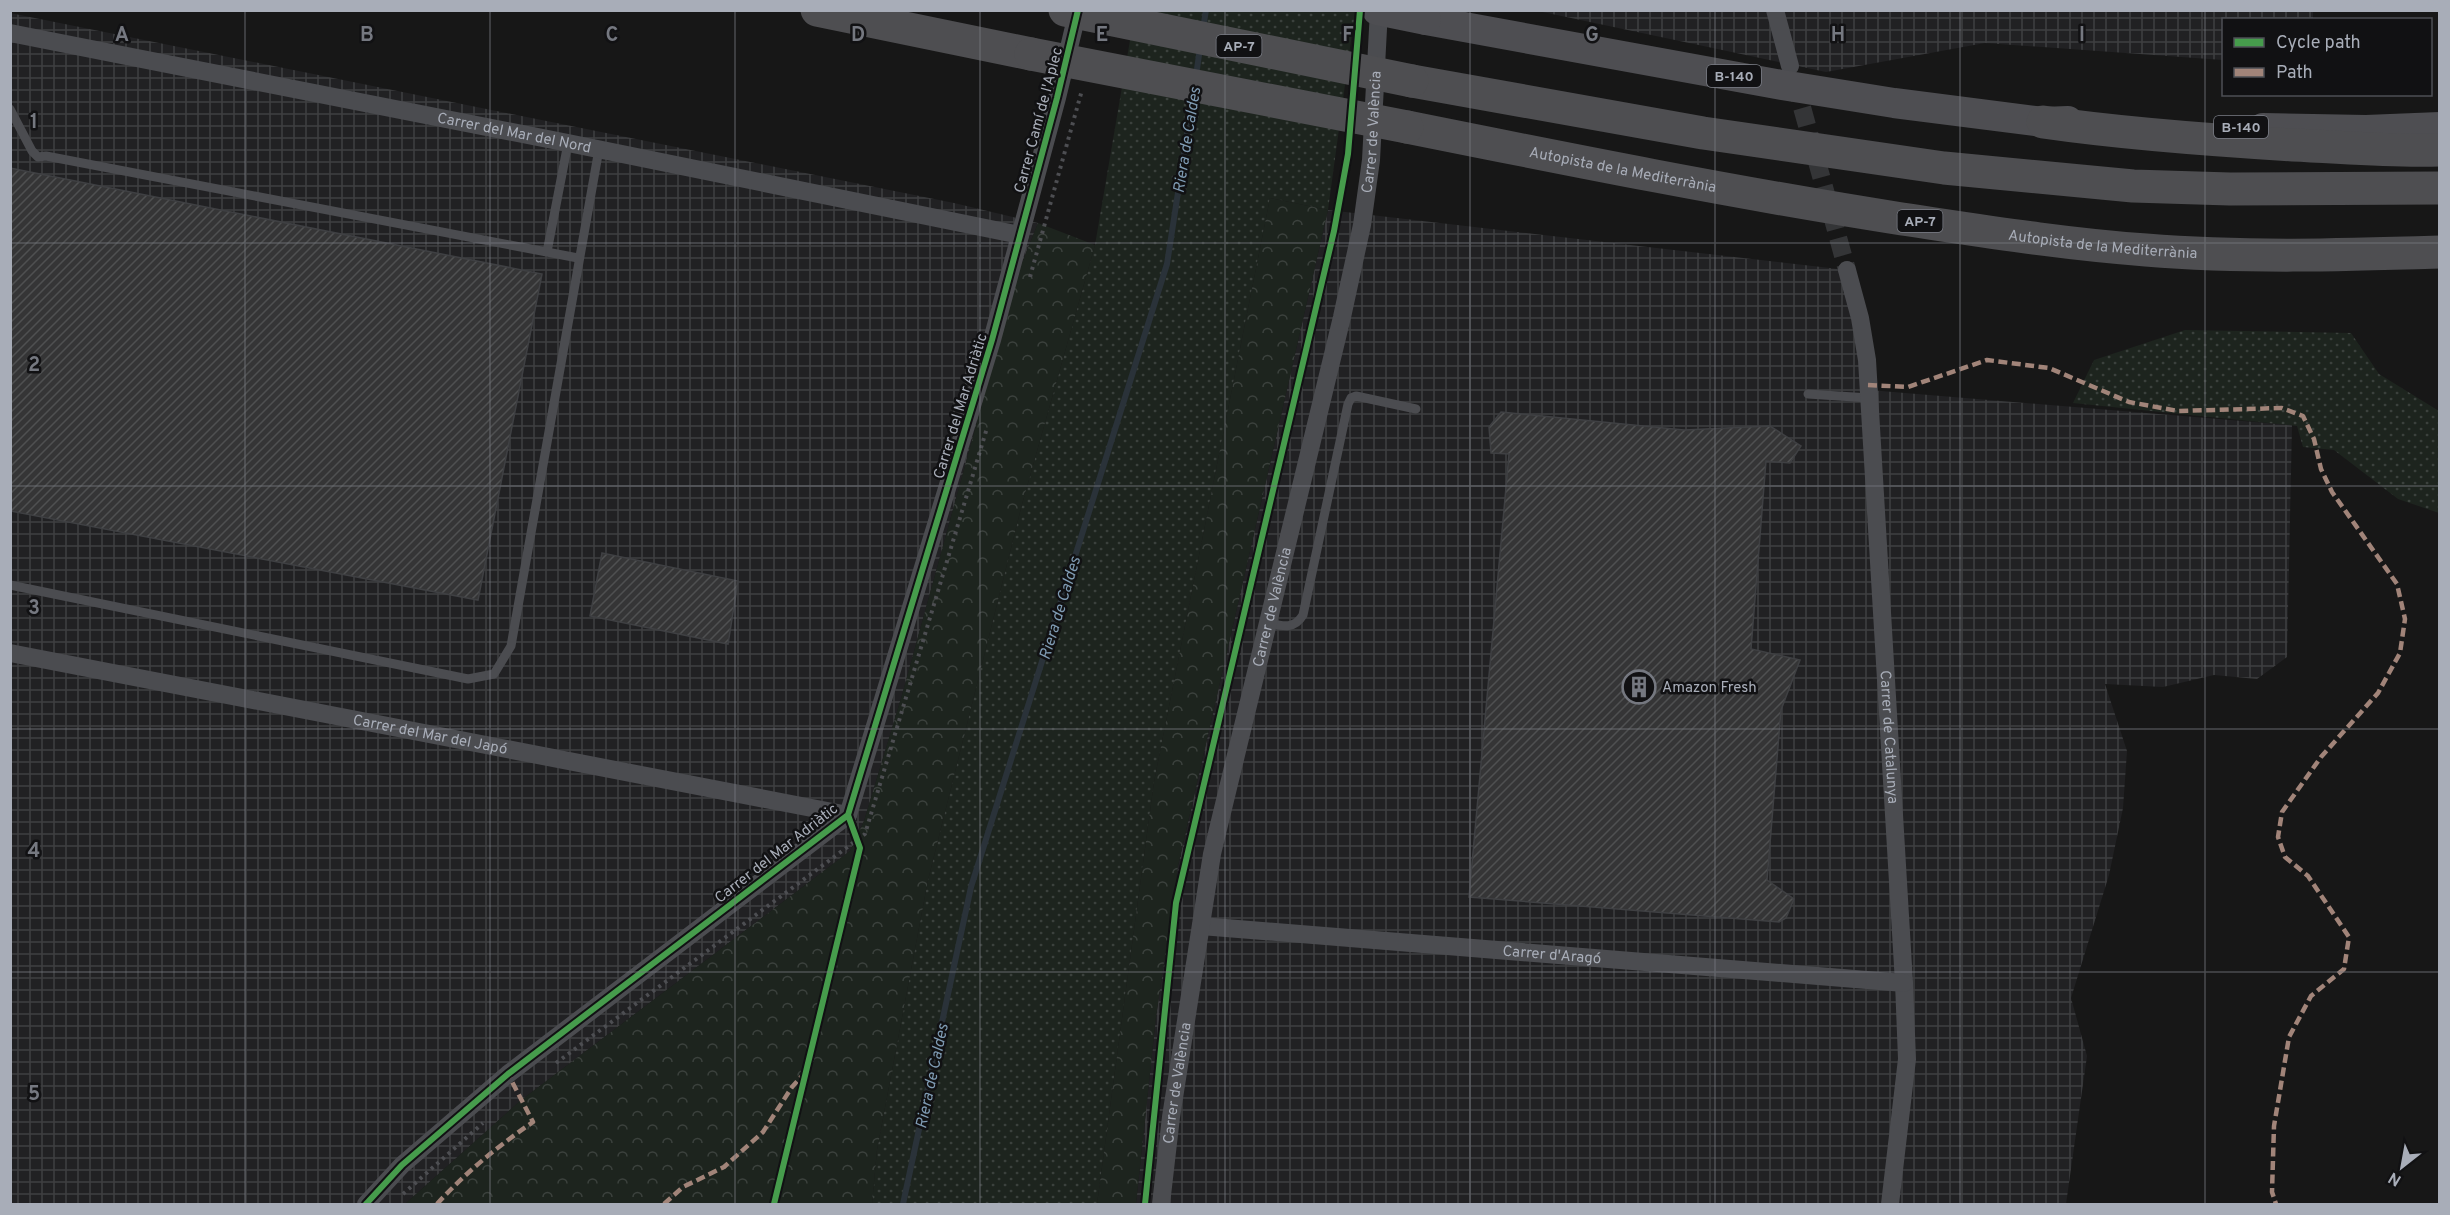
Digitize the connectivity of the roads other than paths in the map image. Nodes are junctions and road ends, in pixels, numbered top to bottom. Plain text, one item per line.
1 (817, 10) edge
2 (1065, 10) edge
3 (1078, 10) edge
4 (1378, 10) edge
5 (1775, 10) edge
6 (10, 33) edge
7 (1790, 66) tunnel mouth
8 (10, 109) edge
9 (2043, 122) junction
10 (2439, 127) edge
11 (568, 143) junction
12 (599, 149) junction
13 (2439, 150) edge
14 (2439, 188) edge
15 (1020, 235) junction
16 (547, 252) junction
17 (2439, 252) edge
18 (578, 258) junction
19 (1847, 270) tunnel mouth
20 (1808, 394) dead end
21 (1869, 398) junction
22 (1416, 409) dead end
23 (10, 585) edge
24 (1268, 624) junction
25 (10, 653) edge
26 (848, 815) junction
27 (1200, 926) junction
28 (1904, 983) junction
29 (366, 1204) edge
30 (1161, 1204) edge
31 (1890, 1204) edge

1 - 17 highway, Autopista de la Mediterrània / AP-7, bridge
2 - 14 highway, AP-7, bridge
3 - 15 street, Carrer Camí de l'Aplec
4 - 9 highway, B-140, bridge
4 - 24 street, Carrer de València
5 - 7 street
6 - 11 street, Carrer del Mar del Nord
8 - 16 lane
9 - 10 highway, B-140
9 - 13 highway
11 - 12 street, Carrer del Mar del Nord
11 - 16 lane
12 - 15 street, Carrer del Mar del Nord
12 - 18 lane
15 - 26 street, Carrer del Mar Adriàtic
16 - 18 lane
18 - 23 lane
19 - 21 street, Carrer de Catalunya
20 - 21 lane
21 - 28 street, Carrer de Catalunya
22 - 24 lane
24 - 27 street, Carrer de València
25 - 26 street, Carrer del Mar del Japó
26 - 29 street, Carrer del Mar Adriàtic
27 - 28 street, Carrer d'Aragó
27 - 30 street, Carrer de València
28 - 31 street, Carrer de Catalunya

